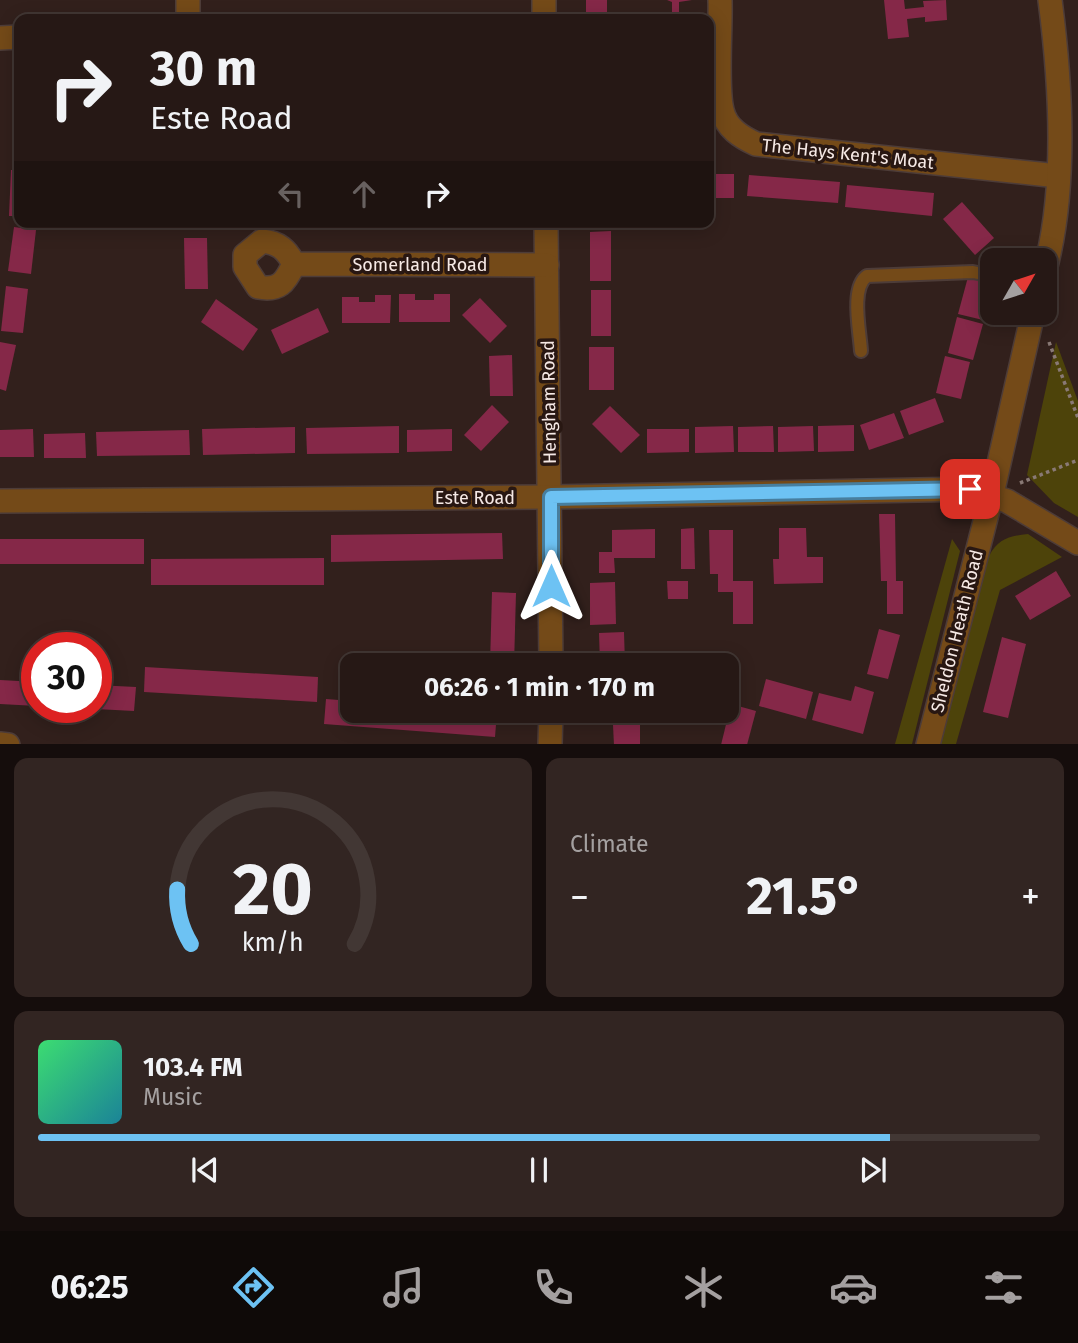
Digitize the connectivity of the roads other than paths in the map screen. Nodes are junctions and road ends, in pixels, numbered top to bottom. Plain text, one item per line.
1 (720, 0) edge
2 (1050, 0) edge
3 (1058, 176) junction
4 (546, 228) edge
5 (1048, 248) edge
6 (294, 264) dead end
7 (547, 265) junction
8 (980, 273) edge
9 (1030, 326) edge
10 (861, 351) dead end
11 (992, 494) junction
12 (551, 497) junction
13 (0, 501) edge
14 (1078, 543) edge
15 (551, 653) edge
16 (551, 723) edge
17 (0, 744) edge
18 (8, 744) edge
19 (550, 744) edge
20 (928, 744) edge

1 - 3 street, The Hays Kent's Moat
2 - 3 street
3 - 5 street
4 - 7 street, Hengham Road
6 - 7 street, Somerland Road
7 - 12 street, Hengham Road
8 - 10 lane
9 - 11 street, Sheldon Heath Road
11 - 12 street, Este Road
11 - 14 street
11 - 20 street, Sheldon Heath Road
12 - 13 street, Este Road
12 - 15 street, Hengham Road
16 - 19 street
17 - 18 street

